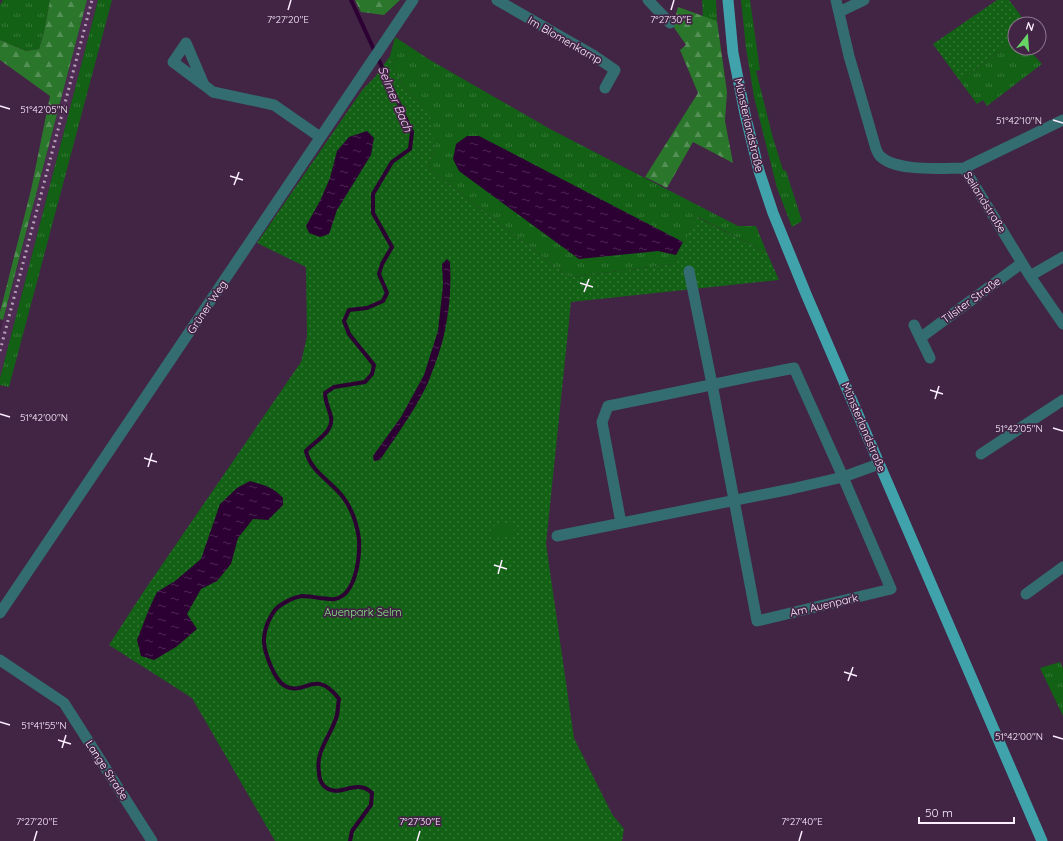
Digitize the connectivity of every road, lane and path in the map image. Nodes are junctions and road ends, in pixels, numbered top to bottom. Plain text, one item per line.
1 (413, 0) edge
2 (497, 0) edge
3 (648, 0) edge
4 (728, 0) edge
5 (836, 0) edge
6 (864, 0) edge
7 (839, 12) junction
8 (670, 23) dead end
9 (204, 85) dead end
10 (605, 88) dead end
11 (1063, 120) edge
12 (320, 137) junction
13 (964, 168) junction
14 (1063, 257) edge
15 (1022, 263) junction
16 (689, 271) dead end
17 (1030, 276) junction
18 (914, 324) dead end
19 (1063, 324) edge
20 (920, 338) junction
21 (930, 358) dead end
22 (712, 384) junction
23 (1063, 400) edge
24 (981, 454) dead end
25 (879, 464) junction
26 (843, 477) junction
27 (734, 500) junction
28 (621, 523) junction
29 (557, 536) dead end
30 (1063, 567) edge
31 (1026, 594) dead end
32 (0, 613) edge
33 (0, 660) edge
34 (152, 841) edge
35 (1042, 841) edge

1 - 12 street, Grüner Weg
2 - 10 street, Im Blomenkamp
3 - 8 street
4 - 25 main road, Münsterlandstraße
5 - 7 street, Seilandstraße
6 - 7 street
7 - 13 street, Seilandstraße
9 - 12 street
11 - 13 street
12 - 32 street, Grüner Weg
13 - 15 street, Seilandstraße
14 - 17 street
15 - 17 street, Seilandstraße
15 - 20 street, Tilsiter Straße
16 - 22 street, Am Auenpark
17 - 19 street, Seilandstraße
18 - 20 street
20 - 21 street
22 - 26 street, Am Auenpark
22 - 27 street, Am Auenpark
22 - 28 street, Am Auenpark
23 - 24 street
25 - 26 street
25 - 35 main road, Münsterlandstraße
26 - 27 street
26 - 27 street, Am Auenpark
27 - 28 street
28 - 29 street
30 - 31 street
33 - 34 street, Lange Straße

